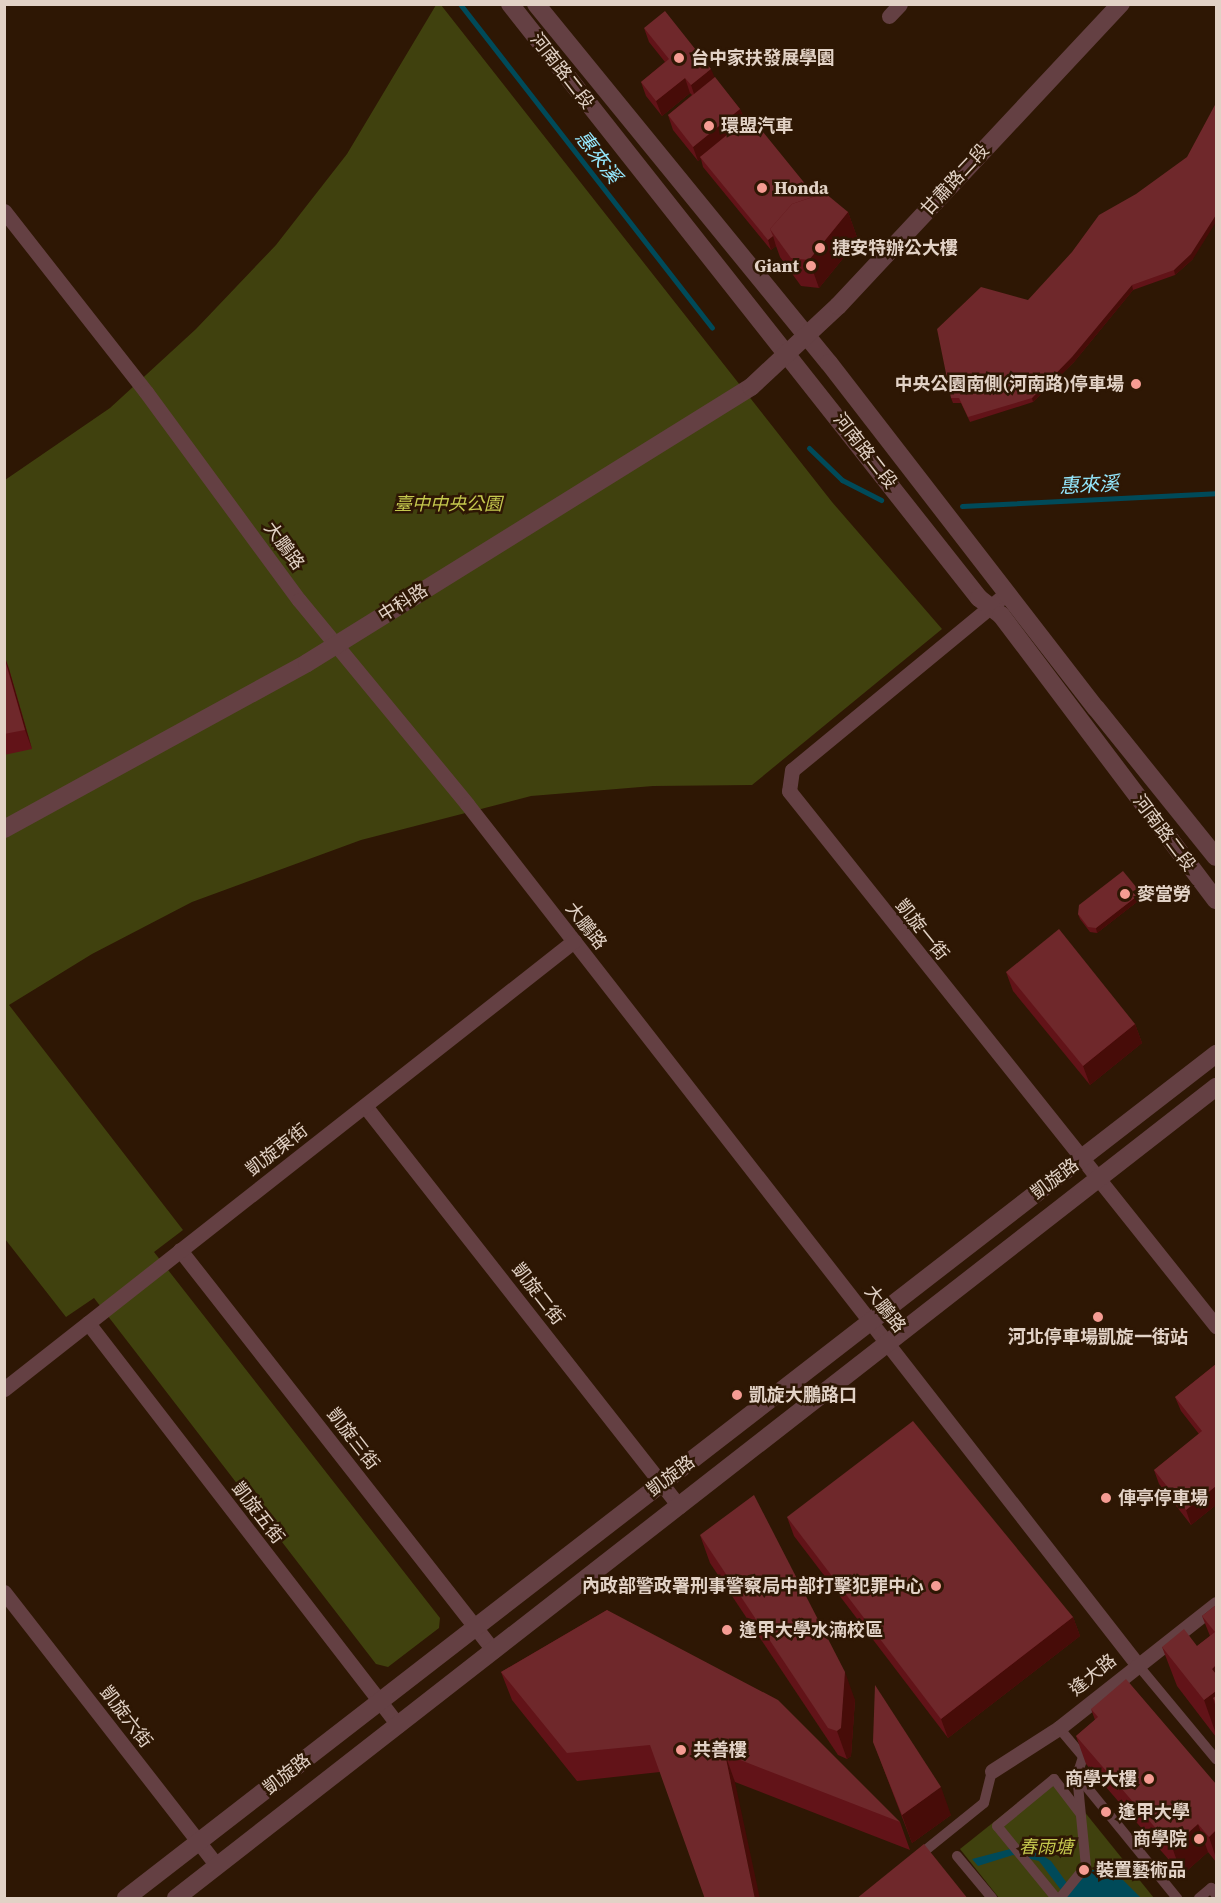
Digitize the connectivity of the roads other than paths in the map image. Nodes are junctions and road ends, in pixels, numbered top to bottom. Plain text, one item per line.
1 (510, 4) edge
2 (536, 4) edge
3 (900, 4) edge
4 (1121, 4) edge
5 (889, 16) dead end
6 (4, 211) edge
7 (807, 336) junction
8 (788, 354) junction
9 (1007, 593) junction
10 (990, 606) junction
11 (336, 645) junction
12 (4, 829) edge
13 (1214, 848) edge
14 (1216, 900) edge
15 (574, 941) junction
16 (1216, 1054) edge
17 (1216, 1087) edge
18 (364, 1106) junction
19 (1081, 1160) junction
20 (1098, 1180) junction
21 (180, 1250) junction
22 (870, 1322) junction
23 (88, 1323) junction
24 (1216, 1326) edge
25 (887, 1344) junction
26 (4, 1389) edge
27 (661, 1482) junction
28 (679, 1506) junction
29 (4, 1592) edge
30 (1216, 1604) edge
31 (476, 1627) junction
32 (494, 1652) junction
33 (1137, 1664) junction
34 (379, 1702) junction
35 (398, 1725) junction
36 (1059, 1728) junction
37 (1216, 1759) edge
38 (992, 1771) joint
39 (1077, 1775) junction
40 (1080, 1813) junction
41 (198, 1842) junction
42 (957, 1856) dead end
43 (911, 1862) edge
44 (217, 1866) junction
45 (1062, 1894) edge
46 (1216, 1895) edge
47 (126, 1899) edge
48 (176, 1899) edge
49 (992, 1899) edge
50 (1177, 1899) edge
51 (1198, 1899) edge

1 - 8 street, 河南路二段
2 - 7 street, 河南路二段
3 - 5 street
4 - 7 street, 甘肅路二段
6 - 11 street, 大鵬路
7 - 8 street, 甘肅路二段
7 - 9 street, 河南路二段
8 - 10 street, 河南路二段
8 - 11 street, 中科路
9 - 10 street, 凱旋一街
9 - 13 street, 河南路二段
10 - 14 street, 河南路二段
10 - 19 street, 凱旋一街
11 - 12 street, 中科路
11 - 15 street, 大鵬路
15 - 18 street, 凱旋東街
15 - 22 street, 大鵬路
16 - 19 street, 凱旋路
17 - 20 street, 凱旋路
18 - 21 street, 凱旋東街
18 - 27 street, 凱旋二街
19 - 20 street, 凱旋一街
19 - 22 street, 凱旋路
20 - 24 street, 凱旋一街
20 - 25 street, 凱旋路
21 - 23 street, 凱旋東街
21 - 31 street, 凱旋三街
22 - 25 street, 大鵬路
22 - 27 street, 凱旋路
23 - 26 street, 凱旋東街
23 - 34 street, 凱旋五街
25 - 28 street, 凱旋路
25 - 33 street, 大鵬路
27 - 28 street, 凱旋二街
27 - 31 street, 凱旋路
28 - 32 street, 凱旋路
29 - 41 street, 凱旋六街
30 - 33 street, 逢大路
31 - 32 street, 凱旋三街
31 - 34 street, 凱旋路
32 - 35 street, 凱旋路
33 - 36 street, 逢大路
33 - 37 street
34 - 35 street, 凱旋五街
34 - 41 street, 凱旋路
35 - 44 street, 凱旋路
36 - 38 street, 逢大路
36 - 39 street
38 - 43 street
39 - 40 street
39 - 50 street
40 - 45 street
40 - 45 street
41 - 44 street, 凱旋六街
41 - 47 street, 凱旋路
42 - 49 street
44 - 48 street, 凱旋路
46 - 51 street

